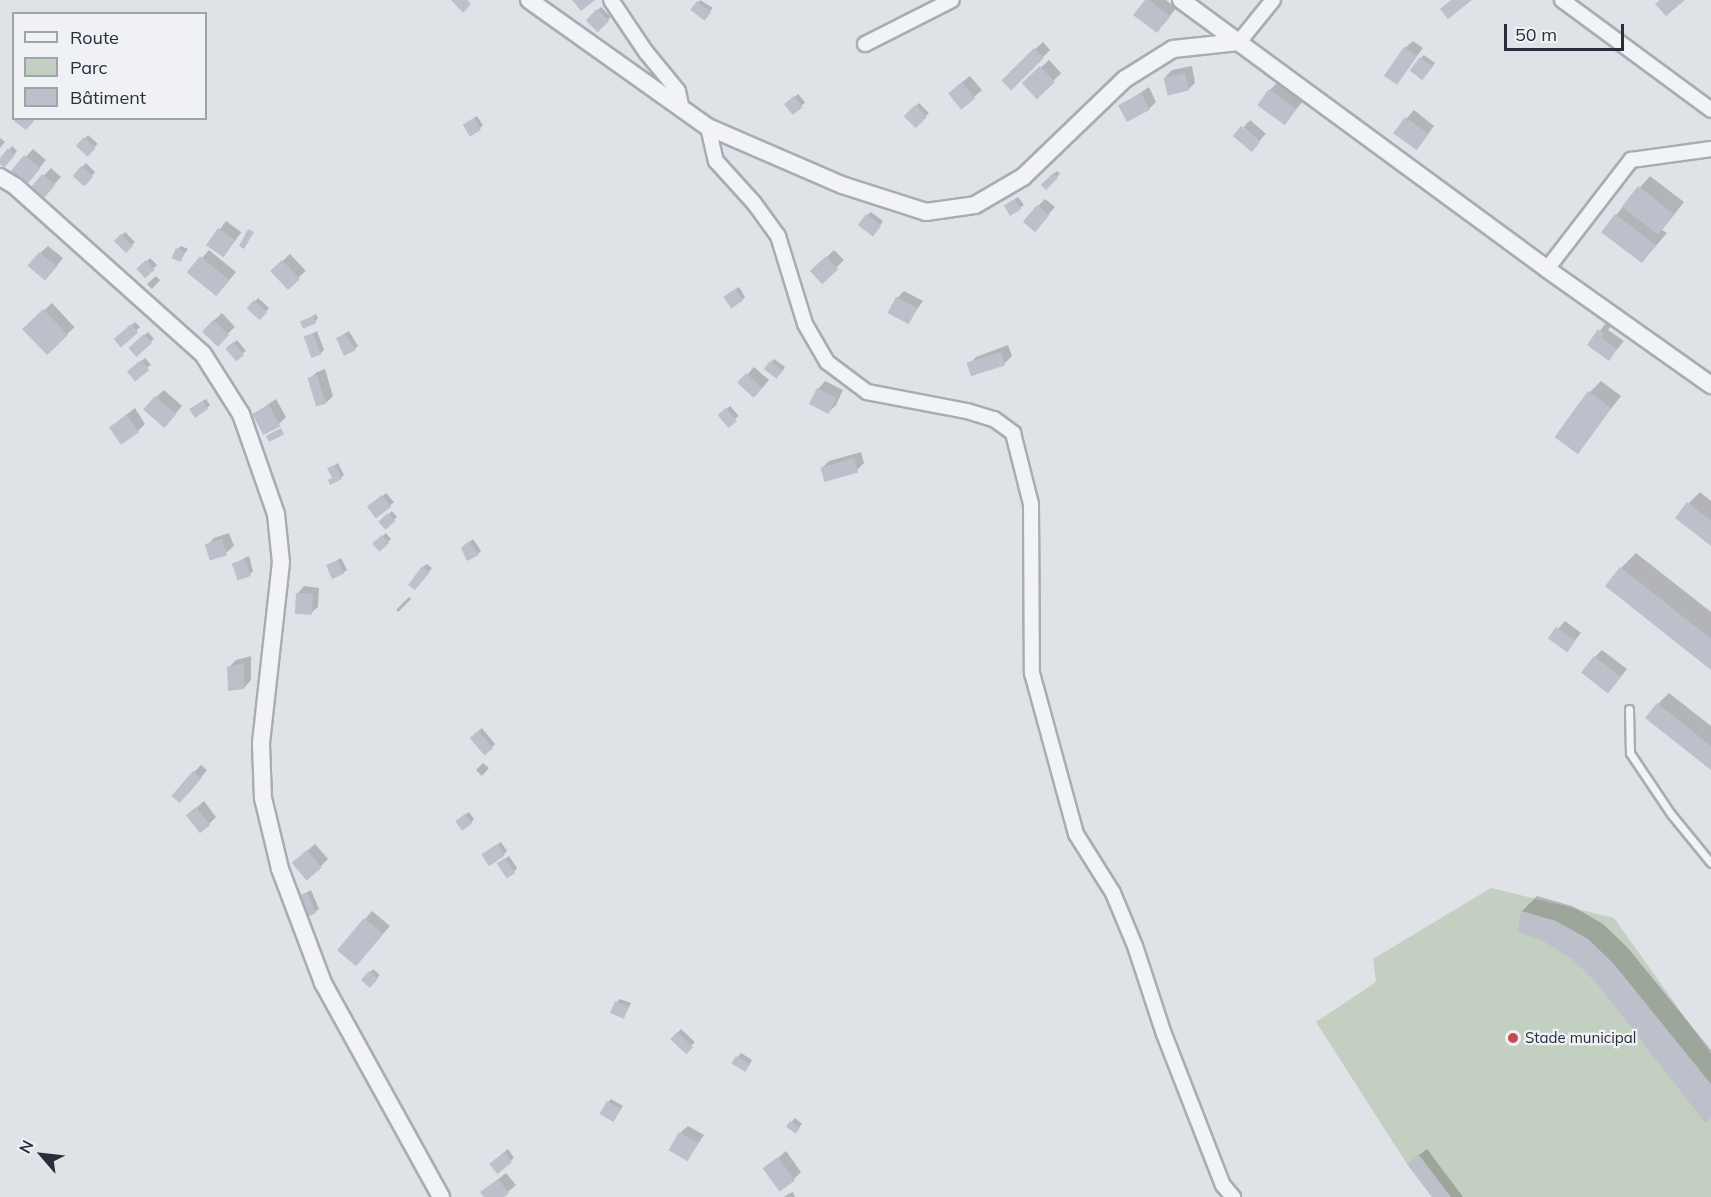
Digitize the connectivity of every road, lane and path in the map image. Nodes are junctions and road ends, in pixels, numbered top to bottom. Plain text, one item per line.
1 (529, 0) edge
2 (611, 0) edge
3 (952, 0) edge
4 (1181, 0) edge
5 (1273, 0) edge
6 (1562, 0) edge
7 (1239, 42) junction
8 (865, 44) dead end
9 (682, 110) junction
10 (1711, 110) edge
11 (708, 127) junction
12 (1711, 149) edge
13 (0, 177) edge
14 (1547, 269) junction
15 (1711, 385) edge
16 (1629, 710) dead end
17 (1711, 862) edge
18 (441, 1197) edge
19 (1233, 1197) edge

1 - 9 street
2 - 9 street
3 - 8 street
4 - 7 street
5 - 7 street
6 - 10 street
7 - 11 street
7 - 14 street
9 - 11 street
11 - 19 street
12 - 14 street
13 - 18 street
14 - 15 street
16 - 17 lane

